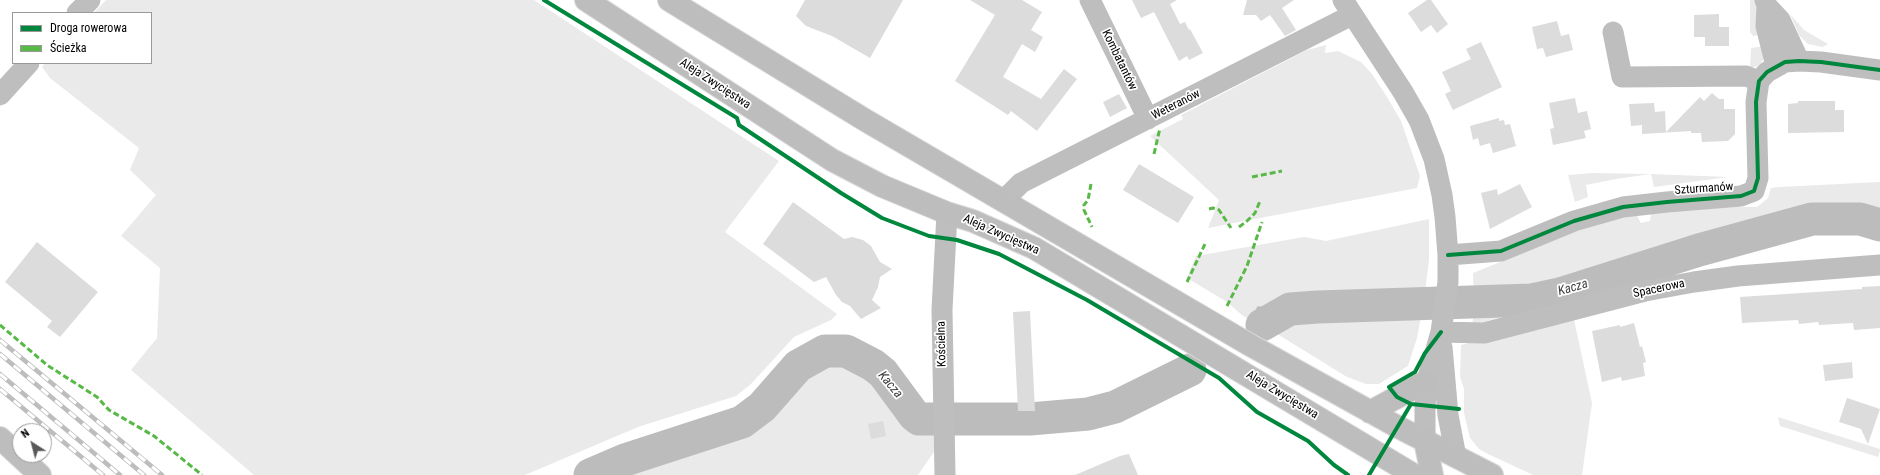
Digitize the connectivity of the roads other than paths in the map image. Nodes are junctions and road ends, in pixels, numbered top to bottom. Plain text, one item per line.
1 (90, 0) edge
2 (586, 0) edge
3 (669, 0) edge
4 (1090, 0) edge
5 (1766, 3) edge
6 (1348, 7) edge
7 (78, 12) edge
8 (1613, 32) dead end
9 (1799, 61) junction
10 (28, 64) edge
11 (1776, 66) junction
12 (1880, 70) edge
13 (1759, 81) junction
14 (0, 95) edge
15 (1148, 119) junction
16 (1004, 200) junction
17 (947, 213) junction
18 (1448, 255) junction
19 (1880, 265) edge
20 (1441, 329) junction
21 (1427, 381) junction
22 (1370, 412) junction
23 (0, 438) edge
24 (1425, 441) junction
25 (1454, 469) edge
26 (40, 475) edge
27 (945, 475) edge
28 (1414, 475) edge
29 (1432, 475) edge
30 (1492, 475) edge

1 - 7 street
2 - 17 main road, Aleja Zwycięstwa
3 - 16 main road
4 - 15 street, Kombatantów
5 - 9 street
5 - 11 street
6 - 15 street, Weteranów
6 - 18 street
8 - 13 street
9 - 11 street
9 - 12 street
10 - 14 street
11 - 13 street
13 - 18 street, Szturmanów
15 - 16 street, Weteranów
16 - 22 main road
17 - 27 street, Kościelna
17 - 28 main road, Aleja Zwycięstwa
18 - 20 street
19 - 20 street, Spacerowa
20 - 21 street
20 - 25 street
21 - 22 main road
21 - 24 street
22 - 24 main road
23 - 26 main road
24 - 25 main road
24 - 29 main road
25 - 30 main road

